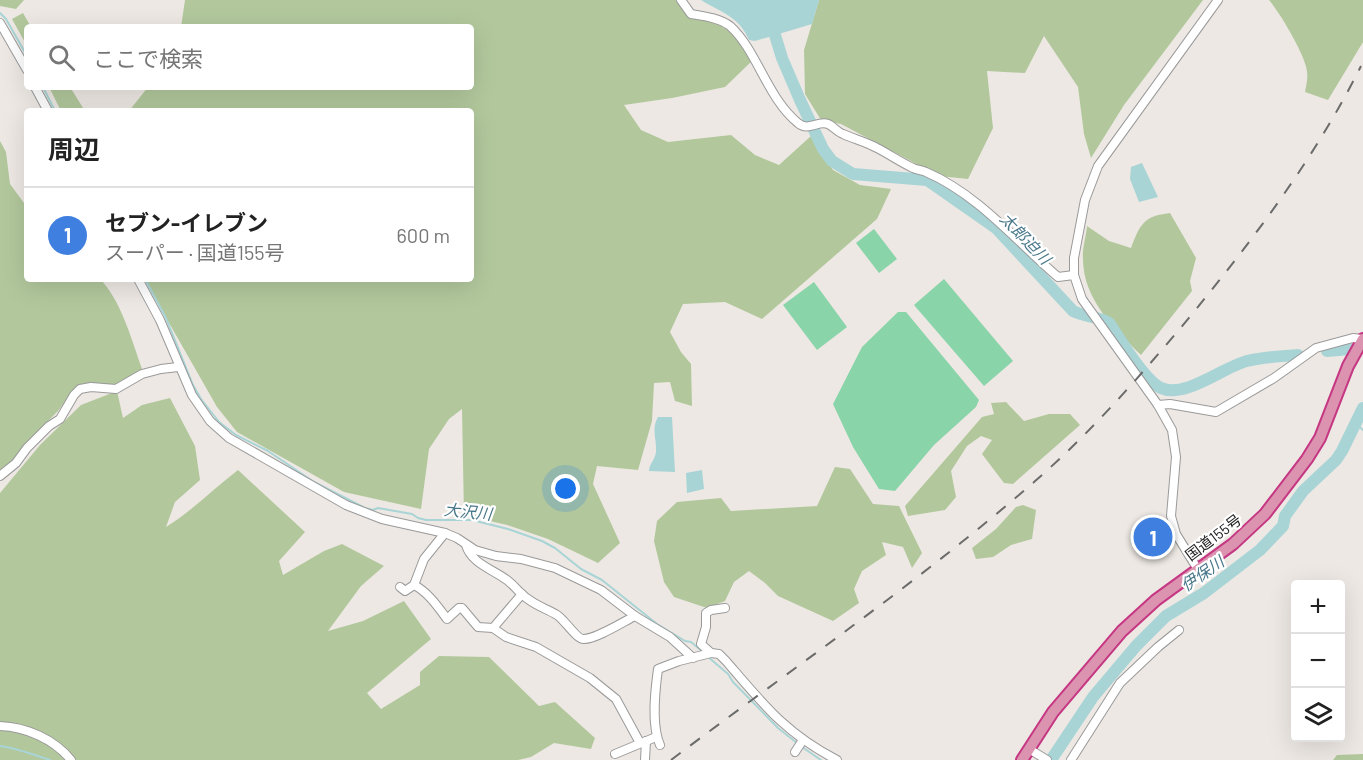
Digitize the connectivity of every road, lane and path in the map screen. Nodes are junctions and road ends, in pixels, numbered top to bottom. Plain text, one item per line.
1 (681, 0) edge
2 (1218, 0) edge
3 (0, 23) edge
4 (24, 65) edge
5 (38, 90) edge
6 (46, 108) edge
7 (1074, 276) junction
8 (140, 282) edge
9 (1363, 339) edge
10 (178, 367) junction
11 (1158, 405) junction
12 (0, 476) edge
13 (445, 533) junction
14 (458, 538) junction
15 (1197, 568) junction
16 (414, 585) junction
17 (400, 587) dead end
18 (522, 594) junction
19 (724, 608) dead end
20 (635, 616) junction
21 (493, 628) junction
22 (1179, 630) dead end
23 (711, 653) junction
24 (696, 657) junction
25 (0, 726) edge
26 (802, 741) junction
27 (643, 742) junction
28 (1029, 749) junction
29 (795, 752) dead end
30 (615, 754) dead end
31 (71, 760) edge
32 (645, 760) edge
33 (837, 760) edge
34 (1022, 760) edge
35 (1047, 760) edge
36 (1071, 760) edge

1 - 7 street
2 - 7 street
3 - 4 street
5 - 6 street
7 - 11 street
8 - 10 street
9 - 11 street
9 - 15 highway, 国道155号
10 - 12 street
10 - 13 street
11 - 15 street
13 - 14 street
13 - 16 street
14 - 18 street
14 - 20 street
15 - 28 highway, 国道155号
16 - 17 street
16 - 21 street
18 - 20 street
18 - 21 street
19 - 23 street
20 - 24 street
21 - 27 street
22 - 36 street
23 - 24 street
23 - 26 street
24 - 27 street
25 - 31 street
26 - 29 street
26 - 33 street
27 - 30 street
27 - 32 street
28 - 34 highway, 国道155号
28 - 35 street

